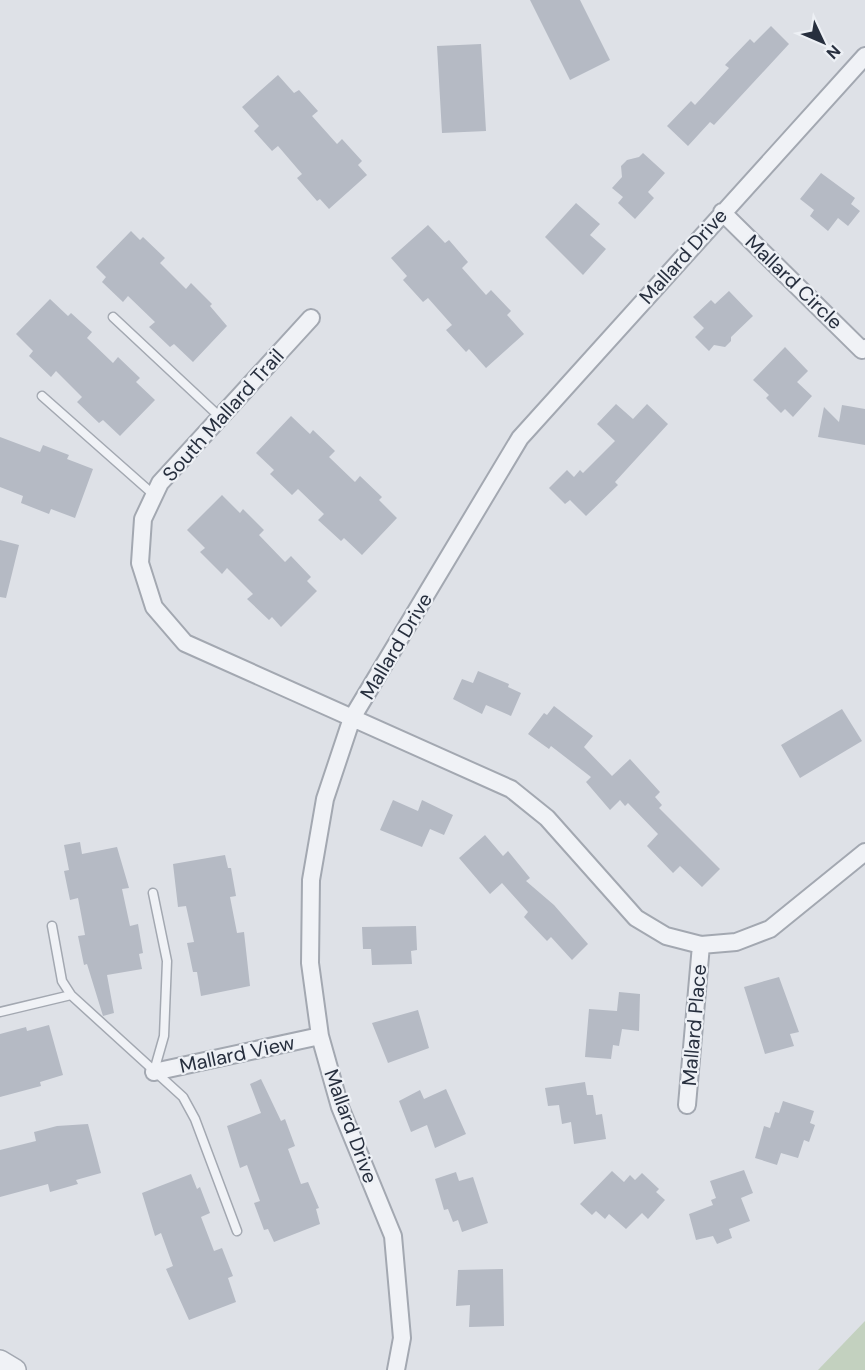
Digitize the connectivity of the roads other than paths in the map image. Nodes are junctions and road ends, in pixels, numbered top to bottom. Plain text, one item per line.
1 (865, 56) edge
2 (722, 212) junction
3 (112, 317) dead end
4 (311, 318) dead end
5 (865, 348) edge
6 (42, 396) dead end
7 (220, 417) junction
8 (154, 495) junction
9 (352, 718) junction
10 (865, 852) edge
11 (153, 893) dead end
12 (52, 926) dead end
13 (701, 945) junction
14 (71, 995) junction
15 (0, 1012) edge
16 (320, 1036) junction
17 (154, 1072) junction
18 (687, 1105) dead end
19 (237, 1232) dead end
20 (0, 1361) edge
21 (15, 1370) edge
22 (396, 1370) edge

1 - 2 street, Mallard Drive
2 - 5 street, Mallard Circle
2 - 9 street, Mallard Drive
3 - 7 lane
4 - 7 street, South Mallard Trail
6 - 8 lane
7 - 8 street, South Mallard Trail
8 - 9 street, South Mallard Trail
9 - 13 street, South Mallard Trail
9 - 16 street, Mallard Drive
10 - 13 street, South Mallard Trail
11 - 17 lane
12 - 14 lane
13 - 18 street, Mallard Place
14 - 15 lane
14 - 17 lane
16 - 17 street, Mallard View
16 - 22 street, Mallard Drive
17 - 19 lane
20 - 21 street

